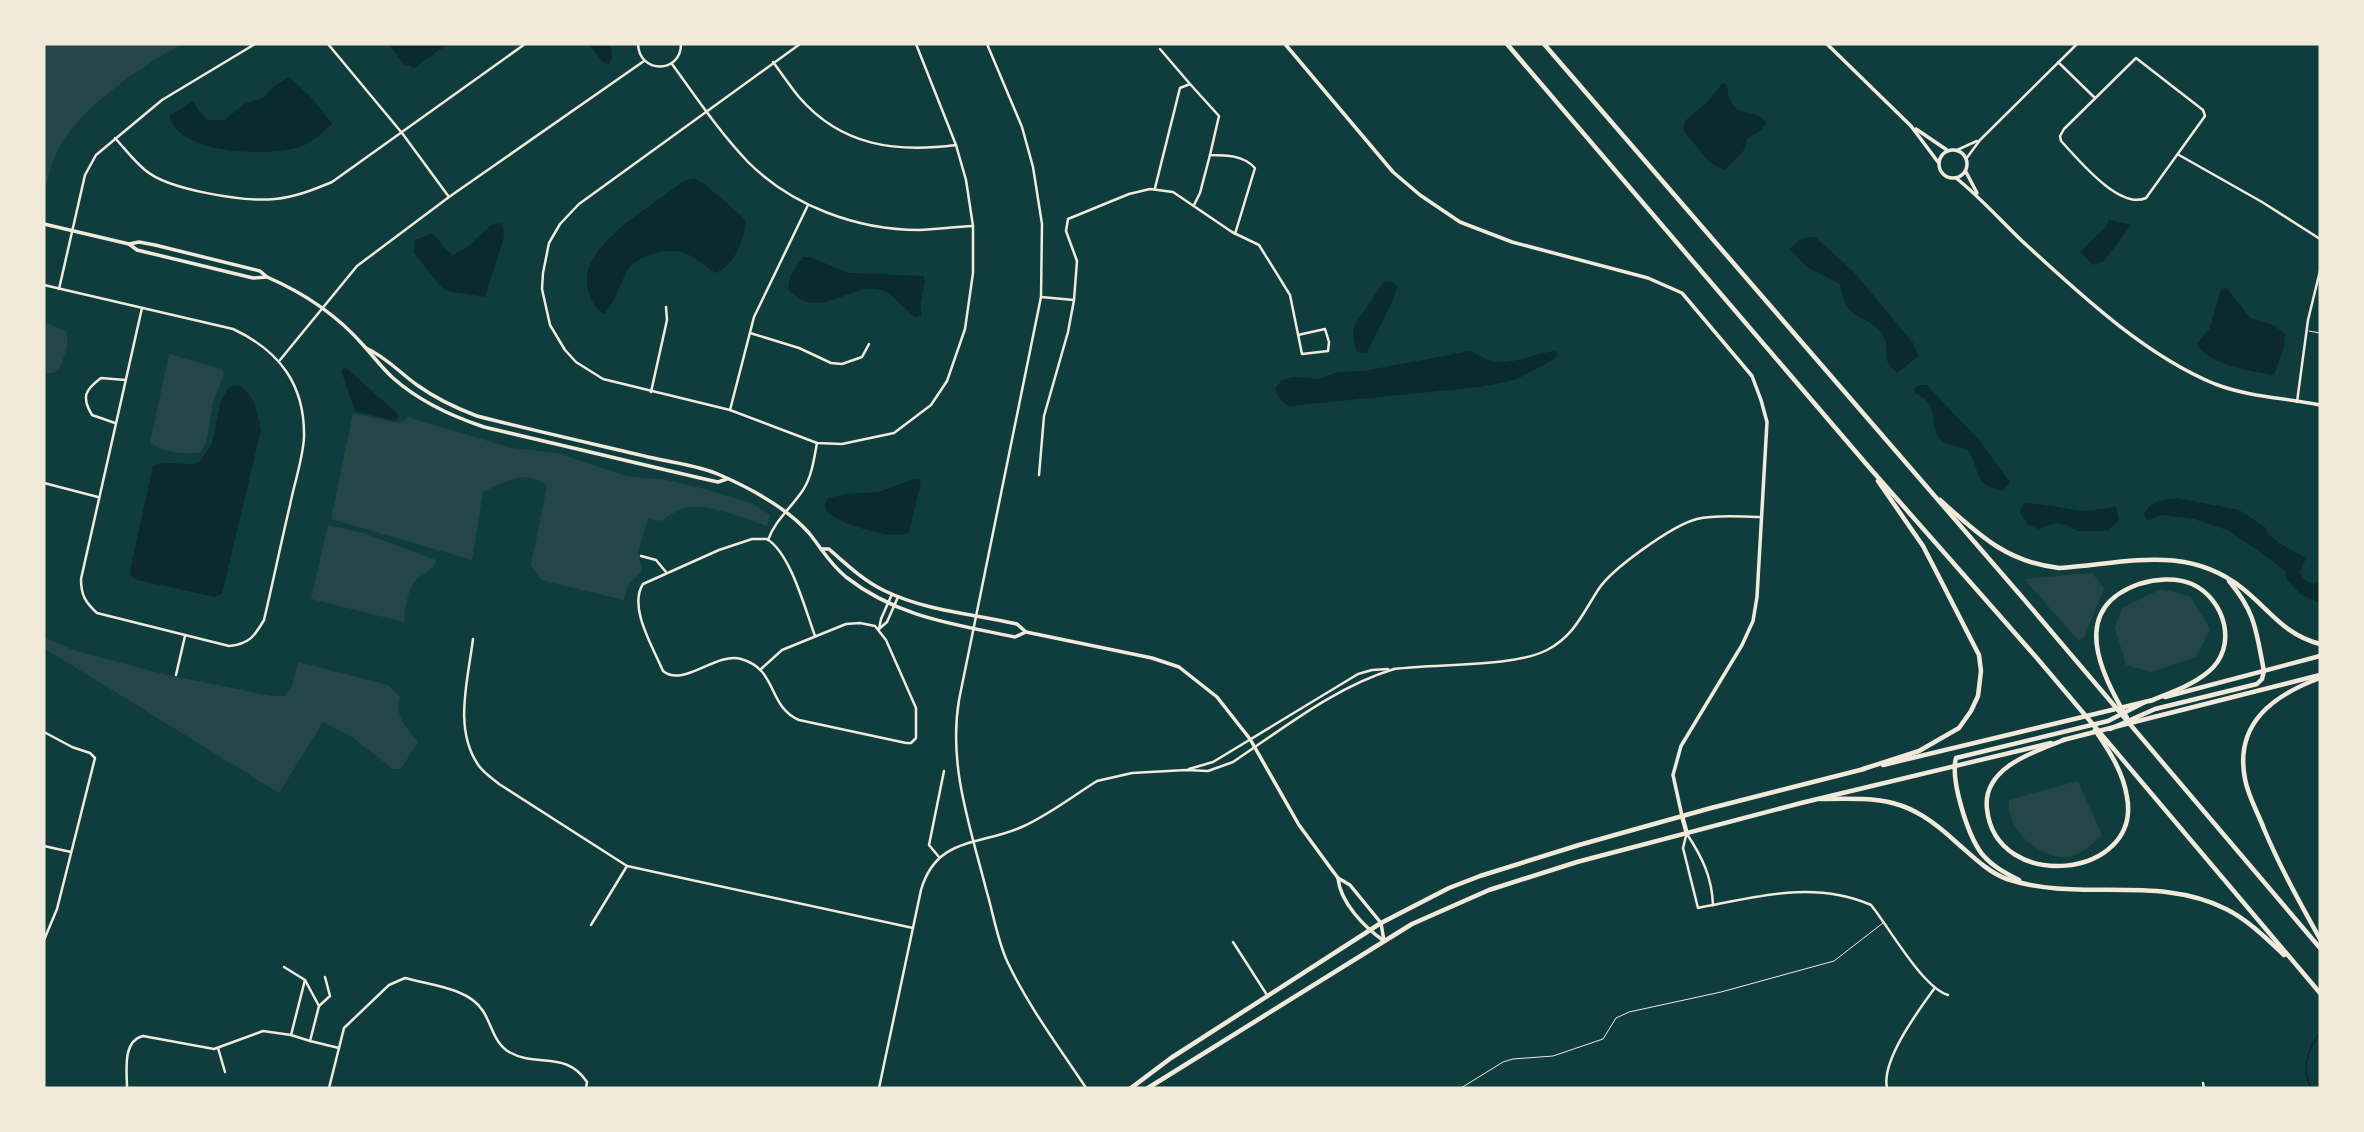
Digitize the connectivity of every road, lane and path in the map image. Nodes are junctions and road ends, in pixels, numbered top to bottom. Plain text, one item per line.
1 (255, 44) edge
2 (328, 44) edge
3 (525, 44) edge
4 (638, 44) edge
5 (681, 44) edge
6 (800, 44) edge
7 (916, 44) edge
8 (987, 44) edge
9 (1285, 44) edge
10 (1507, 44) edge
11 (1544, 44) edge
12 (1827, 44) edge
13 (2077, 44) edge
14 (1160, 49) dead end
15 (644, 61) junction
16 (774, 62) junction
17 (2058, 62) junction
18 (672, 64) junction
19 (1190, 84) junction
20 (2095, 98) junction
21 (706, 110) junction
22 (1912, 126) junction
23 (402, 134) junction
24 (116, 138) junction
25 (1980, 140) junction
26 (956, 145) junction
27 (1948, 150) junction
28 (1957, 150) junction
29 (2177, 154) junction
30 (1210, 155) junction
31 (1966, 159) junction
32 (1938, 162) junction
33 (1966, 171) junction
34 (1956, 178) junction
35 (1154, 189) junction
36 (1978, 195) junction
37 (449, 197) junction
38 (808, 205) junction
39 (1193, 206) junction
40 (44, 224) edge
41 (973, 226) junction
42 (73, 231) junction
43 (1235, 233) junction
44 (2320, 239) edge
45 (129, 244) junction
46 (2320, 271) edge
47 (267, 277) junction
48 (44, 285) edge
49 (59, 289) junction
50 (1041, 298) junction
51 (1074, 300) junction
52 (323, 307) junction
53 (666, 307) dead end
54 (142, 308) junction
55 (2307, 331) junction
56 (750, 332) junction
57 (2320, 333) edge
58 (1298, 335) junction
59 (869, 344) dead end
60 (366, 348) junction
61 (280, 360) junction
62 (125, 380) junction
63 (651, 392) junction
64 (2297, 402) junction
65 (2320, 405) edge
66 (730, 410) junction
67 (116, 423) junction
68 (817, 443) junction
69 (1868, 466) junction
70 (1039, 475) dead end
71 (727, 479) junction
72 (44, 483) edge
73 (1923, 484) junction
74 (100, 498) junction
75 (786, 512) junction
76 (1761, 517) junction
77 (768, 540) junction
78 (821, 549) junction
79 (641, 555) dead end
80 (666, 572) junction
81 (2224, 575) junction
82 (892, 594) junction
83 (898, 597) junction
84 (888, 603) junction
85 (894, 606) junction
86 (977, 615) junction
87 (975, 628) junction
88 (879, 629) junction
89 (1026, 632) junction
90 (185, 636) junction
91 (815, 636) junction
92 (473, 639) dead end
93 (2320, 644) edge
94 (2320, 656) edge
95 (761, 669) junction
96 (1394, 669) junction
97 (2264, 671) junction
98 (176, 675) dead end
99 (2320, 677) edge
100 (2148, 701) junction
101 (2080, 709) junction
102 (2110, 729) junction
103 (2134, 731) junction
104 (44, 732) edge
105 (1250, 739) junction
106 (2064, 740) junction
107 (1255, 747) junction
108 (1953, 767) junction
109 (1863, 769) junction
110 (1186, 770) junction
111 (944, 771) dead end
112 (1820, 799) junction
113 (1682, 816) junction
114 (1687, 834) junction
115 (974, 841) junction
116 (44, 846) edge
117 (71, 852) junction
118 (939, 857) junction
119 (626, 866) junction
120 (1338, 878) junction
121 (2033, 887) junction
122 (1713, 905) junction
123 (1884, 921) junction
124 (1381, 923) junction
125 (591, 925) dead end
126 (913, 928) junction
127 (1369, 930) junction
128 (2320, 939) edge
129 (44, 940) edge
130 (1384, 941) junction
131 (1233, 942) dead end
132 (2320, 948) edge
133 (284, 967) dead end
134 (2298, 967) junction
135 (325, 977) dead end
136 (304, 980) junction
137 (1934, 988) junction
138 (2320, 993) edge
139 (1948, 995) dead end
140 (1267, 997) junction
141 (319, 1006) junction
142 (291, 1035) junction
143 (310, 1041) junction
144 (218, 1048) junction
145 (339, 1048) junction
146 (225, 1072) dead end
147 (1167, 1076) junction
148 (2203, 1083) dead end
149 (127, 1088) edge
150 (329, 1088) edge
151 (586, 1088) edge
152 (879, 1088) edge
153 (1086, 1088) edge
154 (1131, 1088) edge
155 (1148, 1088) edge
156 (1156, 1088) edge
157 (1461, 1088) edge
158 (1887, 1088) edge
159 (2204, 1088) edge

1 - 24 street
2 - 23 street
3 - 23 street
4 - 15 street
5 - 18 street
6 - 16 street
7 - 26 street
8 - 50 street
9 - 76 street
10 - 69 main road
11 - 73 main road
12 - 22 street
13 - 17 street
14 - 19 street
15 - 18 street
15 - 37 street
16 - 21 street
16 - 26 street
17 - 20 street
17 - 25 street
18 - 21 street
19 - 30 street
19 - 35 street
20 - 29 street
20 - 29 street
21 - 38 street
21 - 63 street
22 - 27 street
22 - 32 street
23 - 24 street
23 - 37 street
24 - 42 street
25 - 28 street
25 - 31 street
26 - 41 street
27 - 28 street
27 - 32 street
28 - 31 street
29 - 44 street
30 - 39 street
30 - 43 street
31 - 33 street
32 - 34 street
33 - 34 street
33 - 36 street
34 - 36 street
35 - 39 street
35 - 51 street
36 - 64 street
37 - 52 street
38 - 41 street
38 - 56 street
39 - 43 street
40 - 42 street
41 - 68 street
42 - 45 street
42 - 49 street
43 - 58 street
45 - 47 street
45 - 47 street
46 - 55 street
47 - 52 street
48 - 49 street
49 - 54 street
50 - 51 street
50 - 86 street
51 - 70 street
52 - 60 street
52 - 61 street
53 - 63 street
54 - 61 street
54 - 62 street
55 - 57 lane
55 - 64 street
56 - 59 street
56 - 66 street
58 - 58 street
60 - 71 street
60 - 71 street
61 - 90 street
62 - 67 street
62 - 67 street
63 - 66 street
64 - 65 street
66 - 68 street
67 - 74 street
68 - 75 street
69 - 101 main road
69 - 109 main road
71 - 75 street
72 - 74 street
73 - 81 main road
73 - 103 main road
74 - 90 street
75 - 77 street
75 - 78 street
76 - 96 street
76 - 113 street
77 - 80 street
77 - 91 street
78 - 82 street
78 - 84 street
79 - 80 street
80 - 95 street
81 - 93 main road
81 - 97 main road
82 - 83 street
82 - 84 street
83 - 85 street
83 - 86 street
84 - 85 street
84 - 88 street
85 - 87 street
85 - 88 street
86 - 87 street
86 - 89 street
87 - 89 street
87 - 115 street
88 - 91 street
88 - 95 street
89 - 105 street
90 - 98 street
91 - 95 street
92 - 119 street
94 - 97 main road
96 - 105 street
96 - 107 street
97 - 100 main road
97 - 102 main road
99 - 102 main road
99 - 128 main road
100 - 103 main road
100 - 108 main road
100 - 109 main road
101 - 106 main road
101 - 134 main road
102 - 106 main road
103 - 132 main road
104 - 117 street
105 - 107 street
105 - 110 street
106 - 108 main road
107 - 110 street
107 - 120 street
108 - 112 main road
108 - 121 main road
109 - 113 main road
110 - 115 street
111 - 118 street
112 - 114 main road
112 - 121 main road
113 - 114 main road
113 - 124 main road
114 - 122 street
114 - 122 street
114 - 130 main road
115 - 118 street
115 - 153 street
116 - 117 street
117 - 129 street
118 - 126 street
119 - 125 street
119 - 126 street
120 - 124 street
120 - 127 street
121 - 134 main road
122 - 123 street
123 - 137 street
123 - 157 lane
124 - 127 main road
124 - 130 street
126 - 152 street
127 - 130 street
127 - 140 main road
130 - 147 main road
131 - 140 street
133 - 136 street
134 - 138 main road
135 - 141 street
136 - 141 street
136 - 142 street
137 - 139 street
137 - 158 street
140 - 154 main road
141 - 143 street
142 - 143 street
142 - 144 street
143 - 145 street
144 - 146 street
144 - 149 street
145 - 150 street
145 - 151 street
147 - 155 main road
147 - 156 main road
148 - 159 street

